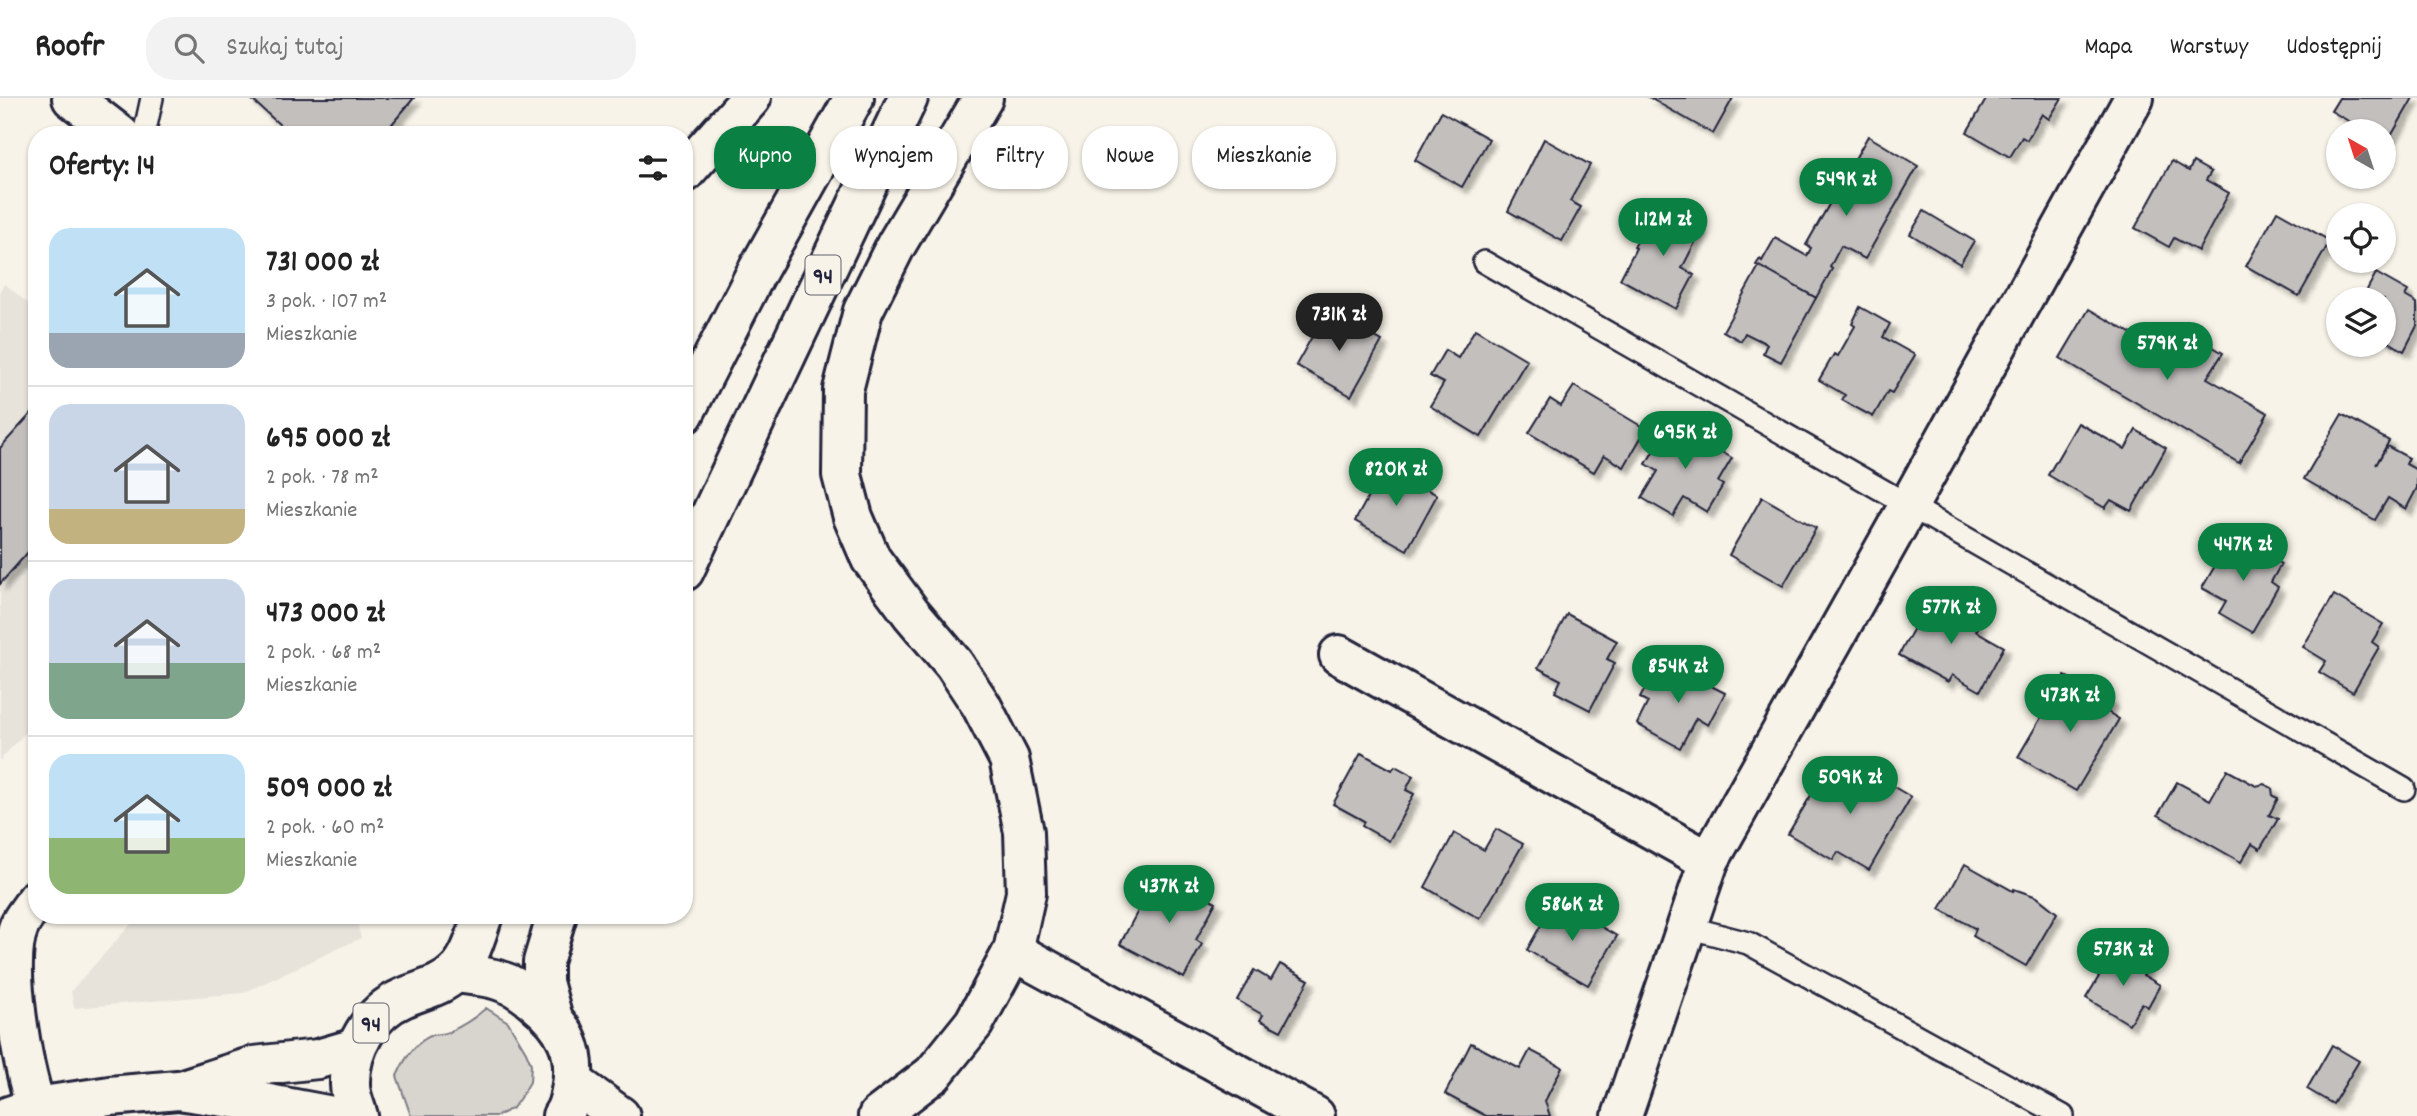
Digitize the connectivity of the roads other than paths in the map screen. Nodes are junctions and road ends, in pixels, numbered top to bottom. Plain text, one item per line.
1 (72, 98) edge
2 (152, 98) edge
3 (751, 98) edge
4 (853, 98) edge
5 (908, 98) edge
6 (983, 98) edge
7 (2134, 98) edge
8 (108, 126) edge
9 (146, 126) edge
10 (693, 163) edge
11 (1484, 262) dead end
12 (693, 396) edge
13 (1909, 505) junction
14 (693, 552) edge
15 (1339, 655) dead end
16 (2404, 789) dead end
17 (1709, 861) junction
18 (28, 913) edge
19 (480, 924) edge
20 (554, 924) edge
21 (1687, 927) junction
22 (1013, 951) junction
23 (455, 973) junction
24 (552, 1015) junction
25 (356, 1048) junction
26 (178, 1090) junction
27 (568, 1099) edge
28 (22, 1111) edge
29 (332, 1116) edge
30 (358, 1116) edge
31 (620, 1116) edge
32 (878, 1116) edge
33 (1315, 1116) edge
34 (1622, 1116) edge
35 (2063, 1116) edge

1 - 8 street
2 - 9 lane
3 - 10 street
4 - 12 street, 94
5 - 14 street, 94
6 - 22 street
7 - 13 street
11 - 13 lane
13 - 16 lane
13 - 17 street
15 - 17 street
17 - 21 street
18 - 28 street
19 - 23 street, 94
20 - 24 street
21 - 34 street
21 - 35 lane
22 - 32 street
22 - 33 street
23 - 24 street
23 - 25 street, 94
24 - 27 street
25 - 26 street
25 - 30 street, 94
26 - 28 street
26 - 29 street
27 - 31 street

